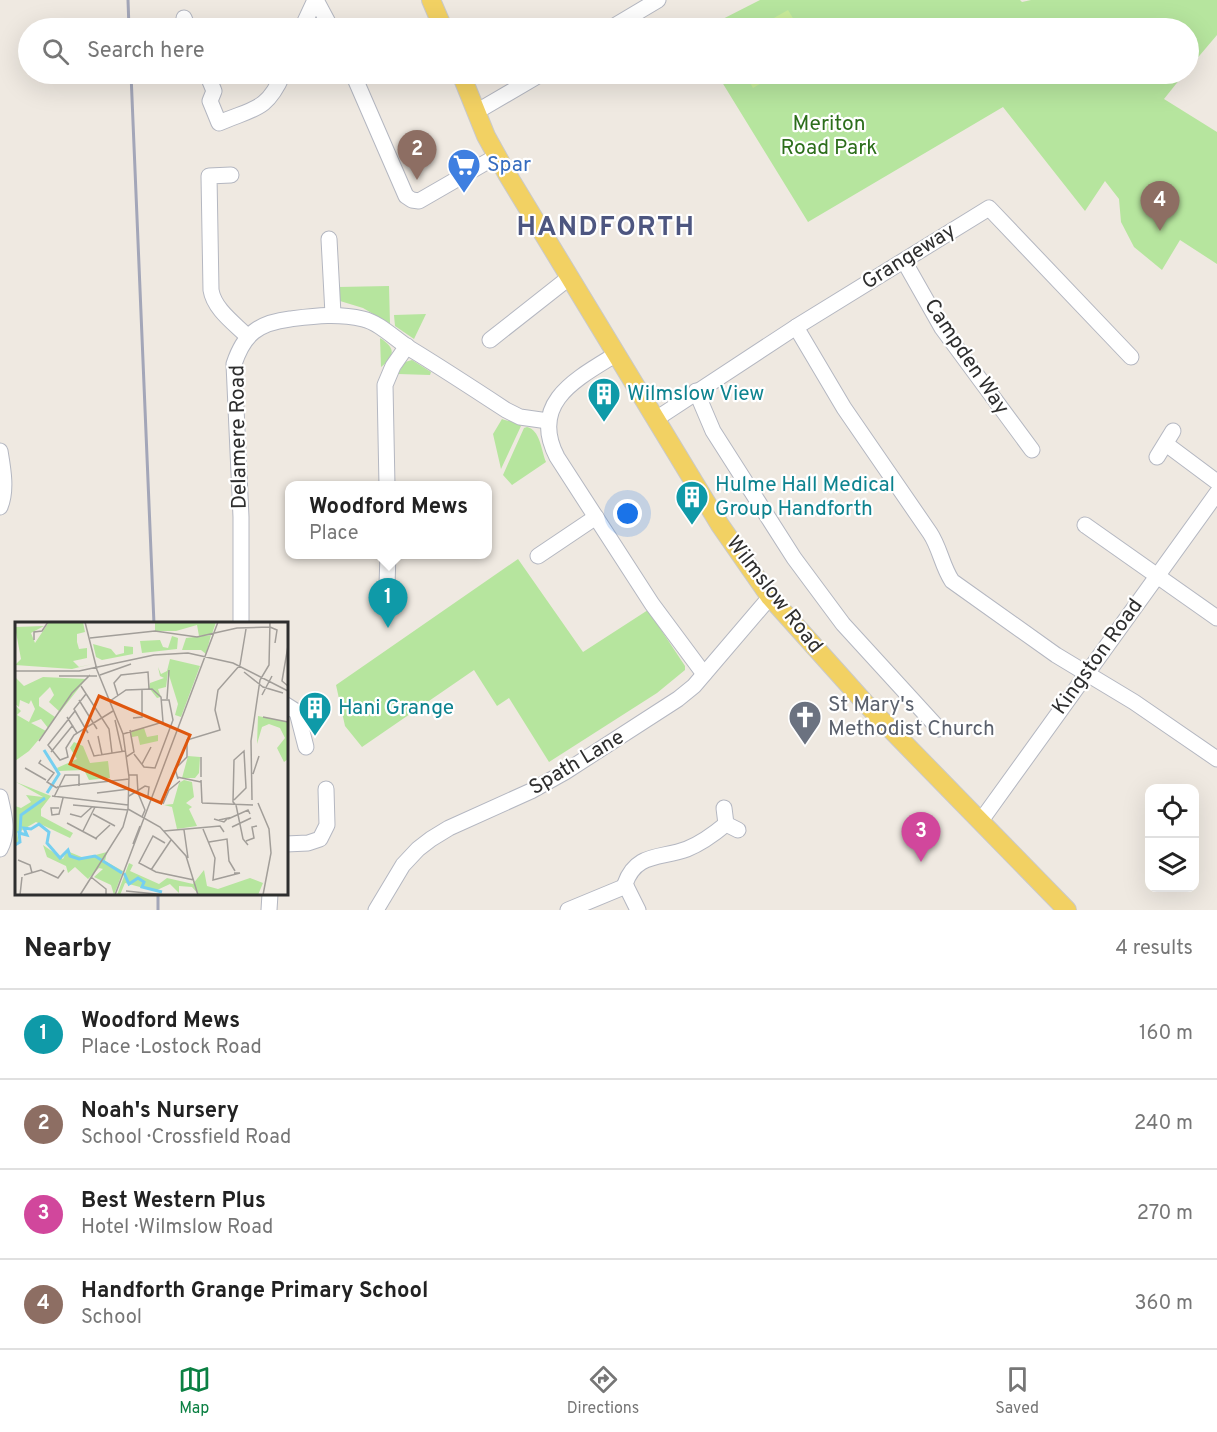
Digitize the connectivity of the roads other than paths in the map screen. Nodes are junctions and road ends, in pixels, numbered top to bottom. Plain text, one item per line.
1 (316, 0) edge
2 (431, 0) edge
3 (658, 0) edge
4 (307, 18) edge
5 (326, 18) edge
6 (438, 18) edge
7 (628, 18) edge
8 (211, 84) edge
9 (279, 84) edge
10 (357, 84) edge
11 (465, 84) edge
12 (524, 84) edge
13 (476, 112) junction
14 (497, 156) junction
15 (231, 175) dead end
16 (329, 239) dead end
17 (904, 261) junction
18 (570, 277) junction
19 (333, 314) junction
20 (796, 327) junction
21 (247, 336) junction
22 (490, 340) dead end
23 (407, 346) junction
24 (615, 355) junction
25 (1131, 357) dead end
26 (696, 391) junction
27 (656, 419) junction
28 (548, 421) junction
29 (1032, 450) dead end
30 (0, 452) edge
31 (1157, 457) dead end
32 (387, 481) edge
33 (1217, 482) edge
34 (1217, 493) edge
35 (0, 507) edge
36 (596, 517) junction
37 (1085, 525) dead end
38 (538, 556) dead end
39 (388, 559) edge
40 (1158, 576) junction
41 (387, 585) dead end
42 (770, 597) junction
43 (1217, 618) edge
44 (241, 622) edge
45 (704, 674) junction
46 (1088, 674) junction
47 (292, 708) edge
48 (319, 710) dead end
49 (939, 729) dead end
50 (306, 747) dead end
51 (1217, 759) edge
52 (326, 789) dead end
53 (0, 797) edge
54 (724, 808) dead end
55 (980, 822) junction
56 (288, 844) edge
57 (0, 849) edge
58 (626, 886) junction
59 (270, 895) edge
60 (269, 910) edge
61 (376, 910) edge
62 (568, 910) edge
63 (638, 910) edge
64 (1067, 910) edge

1 - 4 street
1 - 5 street
2 - 6 main road
3 - 7 street
8 - 9 street
10 - 14 street
11 - 13 main road, Wilmslow Road
12 - 13 street
13 - 14 main road, Wilmslow Road
14 - 18 main road, Wilmslow Road
15 - 21 street
16 - 19 street
17 - 20 street, Grangeway
17 - 25 street, Grangeway
17 - 29 street, Campden Way
18 - 22 street
18 - 24 main road, Wilmslow Road
19 - 21 street, Delamere Road
19 - 23 street, Delamere Road
20 - 26 street, Grangeway
20 - 46 street
21 - 44 street, Delamere Road
23 - 28 street, Delamere Road
23 - 32 street
24 - 27 main road, Wilmslow Road
24 - 28 street
26 - 27 street, Grangeway
26 - 49 street, Wilmslow Road
27 - 42 main road, Wilmslow Road
28 - 36 street
30 - 35 street
31 - 33 street
34 - 40 street, Kingston Road
36 - 38 street
36 - 45 street
37 - 40 street
39 - 41 street
40 - 43 street
40 - 46 street, Kingston Road
42 - 45 street, Spath Lane
42 - 55 main road, Wilmslow Road
45 - 61 street, Spath Lane
46 - 51 street
46 - 55 street, Kingston Road
47 - 48 street
47 - 50 street
52 - 56 street
53 - 57 street
54 - 58 street
55 - 64 main road, Wilmslow Road
58 - 62 street
58 - 63 street
59 - 60 street

